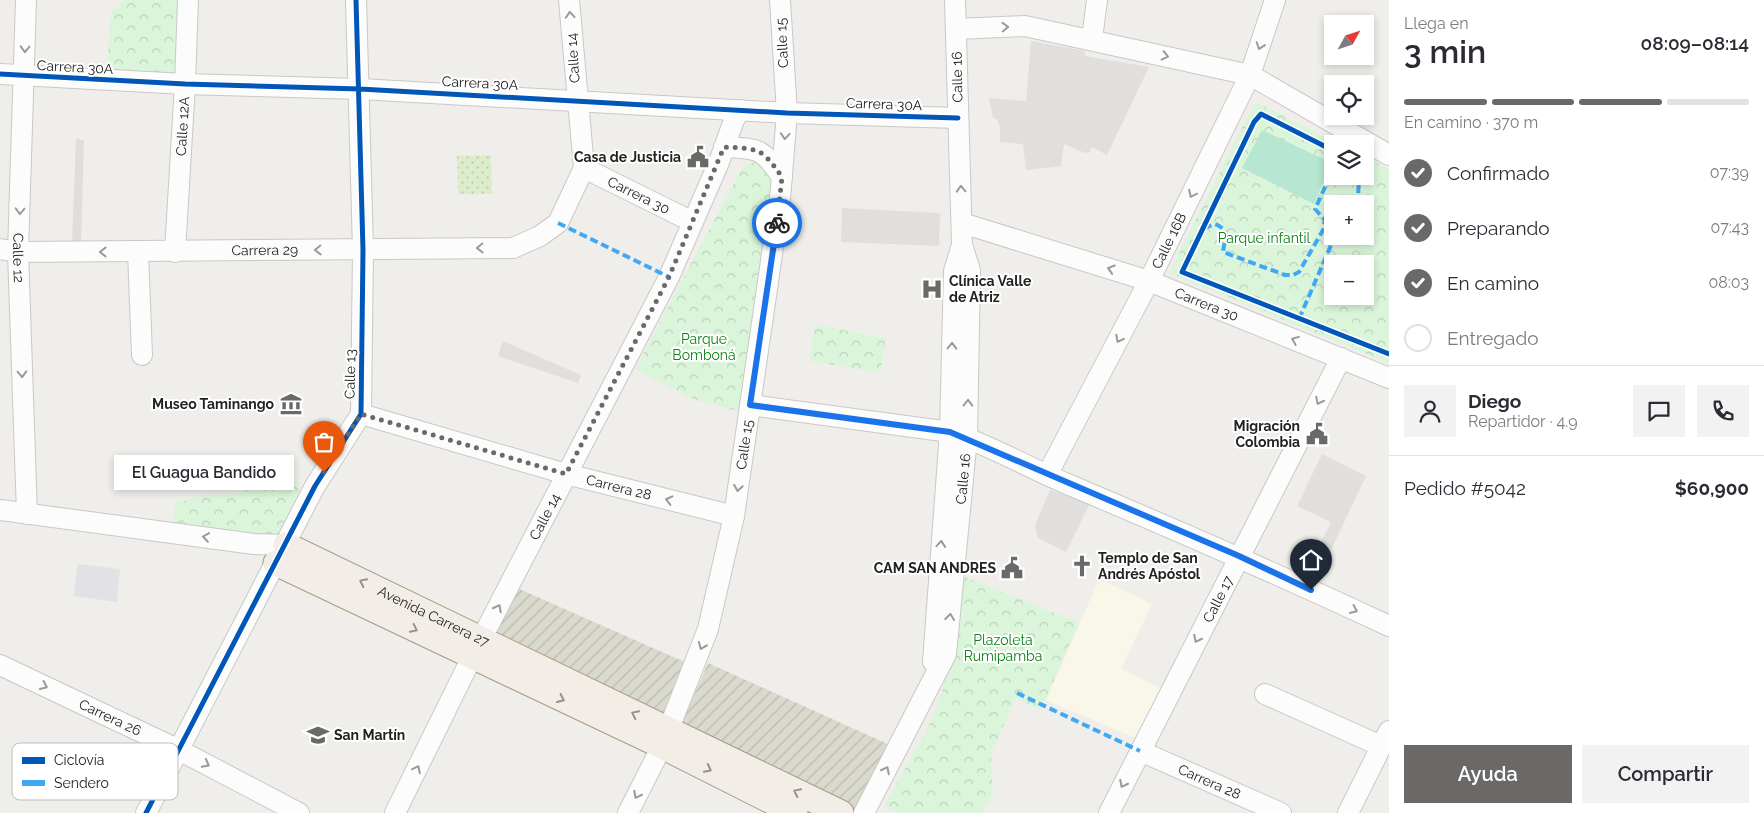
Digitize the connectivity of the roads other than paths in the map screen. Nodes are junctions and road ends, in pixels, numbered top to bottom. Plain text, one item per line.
1 (26, 0) edge
2 (188, 0) edge
3 (356, 0) edge
4 (569, 0) edge
5 (780, 0) edge
6 (955, 0) edge
7 (1097, 0) edge
8 (1275, 0) edge
9 (956, 28) junction
10 (1092, 39) junction
11 (0, 74) edge
12 (1250, 75) junction
13 (24, 76) junction
14 (185, 84) junction
15 (360, 89) junction
16 (576, 100) junction
17 (740, 110) junction
18 (786, 113) junction
19 (958, 118) junction
20 (724, 147) junction
21 (1389, 155) edge
22 (584, 168) junction
23 (782, 177) junction
24 (693, 222) junction
25 (962, 223) junction
26 (363, 250) junction
27 (9, 251) edge
28 (138, 252) junction
29 (175, 252) junction
30 (1149, 281) junction
31 (142, 355) dead end
32 (1341, 358) junction
33 (1389, 378) edge
34 (750, 405) junction
35 (361, 414) junction
36 (959, 435) junction
37 (566, 474) junction
38 (1047, 475) junction
39 (0, 510) edge
40 (27, 514) junction
41 (734, 516) junction
42 (281, 554) junction
43 (1239, 556) junction
44 (1389, 626) edge
45 (477, 648) junction
46 (0, 665) edge
47 (1265, 694) dead end
48 (665, 738) junction
49 (1385, 739) edge
50 (164, 743) edge
51 (178, 747) edge
52 (178, 750) edge
53 (1140, 751) junction
54 (152, 800) edge
55 (146, 813) edge
56 (299, 813) edge
57 (395, 813) edge
58 (628, 813) edge
59 (795, 813) edge
60 (841, 813) edge
61 (864, 813) edge
62 (1109, 813) edge
63 (1280, 813) edge
64 (1348, 813) edge

1 -> 13 street, Calle 12
2 - 14 street, Calle 12A
3 - 15 street, Calle 13
16 -> 4 street, Calle 14
5 - 18 street, Calle 15
6 - 9 street, Calle 16
7 - 10 street
8 -> 12 street, Calle 16B
9 -> 10 street
9 - 19 street, Calle 16
10 -> 12 street
11 - 13 street, Carrera 30A
12 - 21 street
12 -> 30 street, Calle 16B
13 - 14 street, Carrera 30A
13 -> 27 street, Calle 12
14 - 15 street, Carrera 30A
14 - 29 street, Calle 12A
15 - 16 street, Carrera 30A
15 - 26 street, Calle 13
16 - 17 street, Carrera 30A
16 - 22 street, Calle 14
17 - 18 street, Carrera 30A
17 - 20 street, Calle 14
18 - 19 street, Carrera 30A
18 -> 23 street, Calle 15
25 -> 19 street, Calle 16
20 - 23 street
20 - 24 street, Calle 14
22 - 24 street, Carrera 30
22 -> 26 street, Carrera 29
23 - 34 street, Calle 15
24 - 37 street, Calle 14
30 -> 25 street, Carrera 30
36 -> 25 street, Calle 16
26 -> 29 street, Carrera 29
26 - 35 street, Calle 13
28 -> 27 street, Carrera 29
27 -> 40 street, Calle 12
28 - 29 street, Carrera 29
28 - 31 street
32 -> 30 street, Carrera 30
30 -> 38 street, Calle 16B
32 - 33 street, Carrera 30
32 -> 43 street, Calle 17
34 - 36 street
34 -> 41 street, Calle 15
35 - 37 street, Carrera 28
35 - 42 street, Calle 13
36 - 38 street
61 -> 36 street, Calle 16
41 -> 37 street, Carrera 28
45 -> 37 street, Calle 14
38 - 43 street
39 - 40 street, Avenida Carrera 27
42 -> 40 street, Avenida Carrera 27
41 -> 48 street, Calle 15
42 - 45 main road, Avenida Carrera 27
42 - 51 street, Calle 13
43 -> 44 street
43 -> 53 street, Calle 17
45 - 48 main road, Avenida Carrera 27
57 -> 45 street, Calle 14
46 -> 50 street, Carrera 26
47 - 49 street
48 -> 58 street, Calle 15
48 -> 59 main road, Avenida Carrera 27
60 -> 48 main road, Avenida Carrera 27
49 - 64 street
52 -> 56 street, Carrera 26
53 -> 62 street, Calle 17
53 - 63 street, Carrera 28
54 - 55 street, Calle 13

